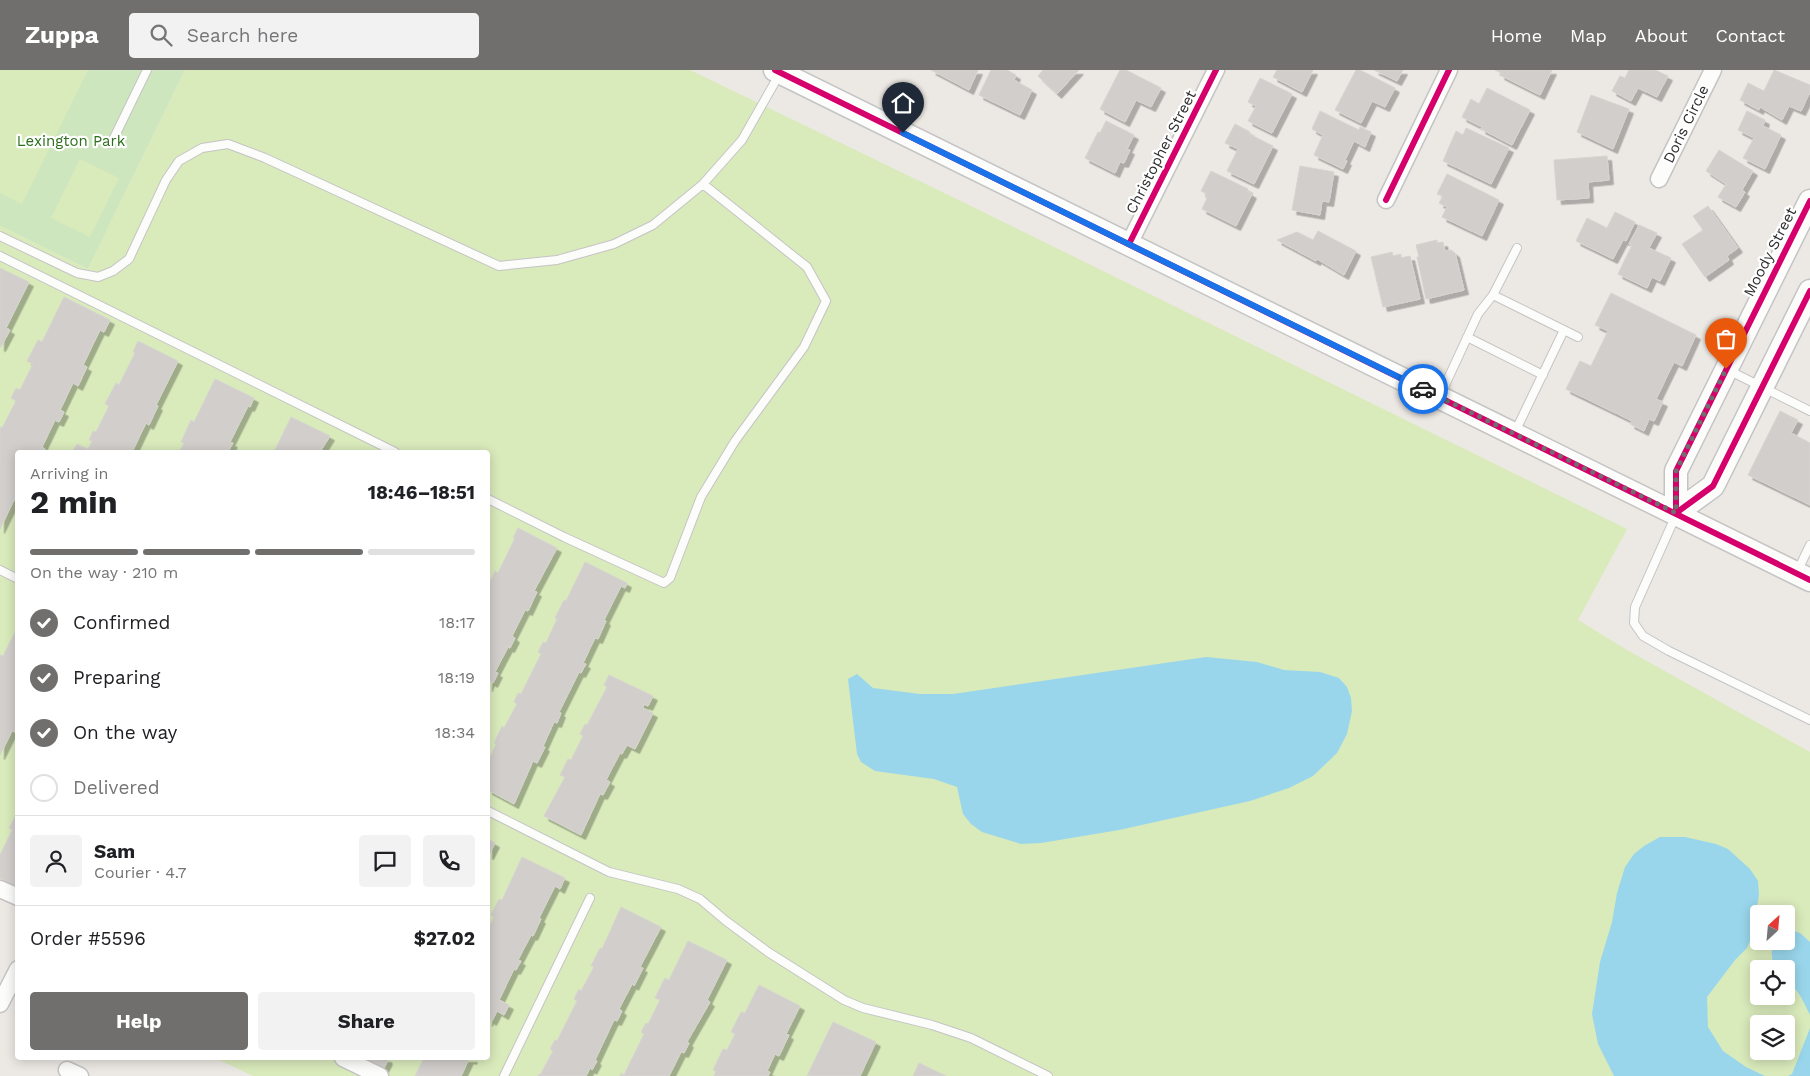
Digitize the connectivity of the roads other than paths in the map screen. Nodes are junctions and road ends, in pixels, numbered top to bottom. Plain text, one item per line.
1 (147, 70) edge
2 (1216, 70) edge
3 (1449, 70) edge
4 (1713, 70) edge
5 (777, 71) edge
6 (111, 144) dead end
7 (1659, 179) dead end
8 (703, 184) junction
9 (1386, 200) dead end
10 (1810, 201) edge
11 (0, 236) edge
12 (1129, 244) junction
13 (1517, 248) dead end
14 (0, 256) edge
15 (1810, 291) edge
16 (1493, 296) junction
17 (1564, 330) junction
18 (1467, 337) junction
19 (1578, 337) dead end
20 (1726, 369) junction
21 (1543, 375) junction
22 (1762, 387) junction
23 (1439, 397) junction
24 (1810, 411) edge
25 (1514, 434) junction
26 (391, 450) edge
27 (490, 500) edge
28 (1676, 513) junction
29 (1810, 545) edge
30 (0, 570) edge
31 (1803, 577) edge
32 (15, 578) edge
33 (1810, 720) edge
34 (490, 813) edge
35 (0, 889) edge
36 (15, 896) edge
37 (590, 898) dead end
38 (15, 975) edge
39 (0, 1004) edge
40 (347, 1060) edge
41 (380, 1076) edge
42 (504, 1076) edge
43 (1048, 1076) edge

1 - 6 lane
2 - 12 street, Christopher Street
3 - 9 street
4 - 7 street, Doris Circle
5 - 8 lane
5 - 12 main road
8 - 11 lane
8 - 27 lane
10 - 20 main road, Moody Street
12 - 23 main road
13 - 16 lane
14 - 26 lane
15 - 22 main road
16 - 17 lane
16 - 18 lane
17 - 19 lane
17 - 21 lane
18 - 21 lane
18 - 23 lane
20 - 22 lane
20 - 28 main road, Moody Street
21 - 25 lane
22 - 24 lane
22 - 28 main road
23 - 25 main road
25 - 28 main road
28 - 31 main road
28 - 33 lane
29 - 31 lane
30 - 32 lane
34 - 43 lane
35 - 36 street
37 - 42 lane
38 - 39 street
40 - 41 street

